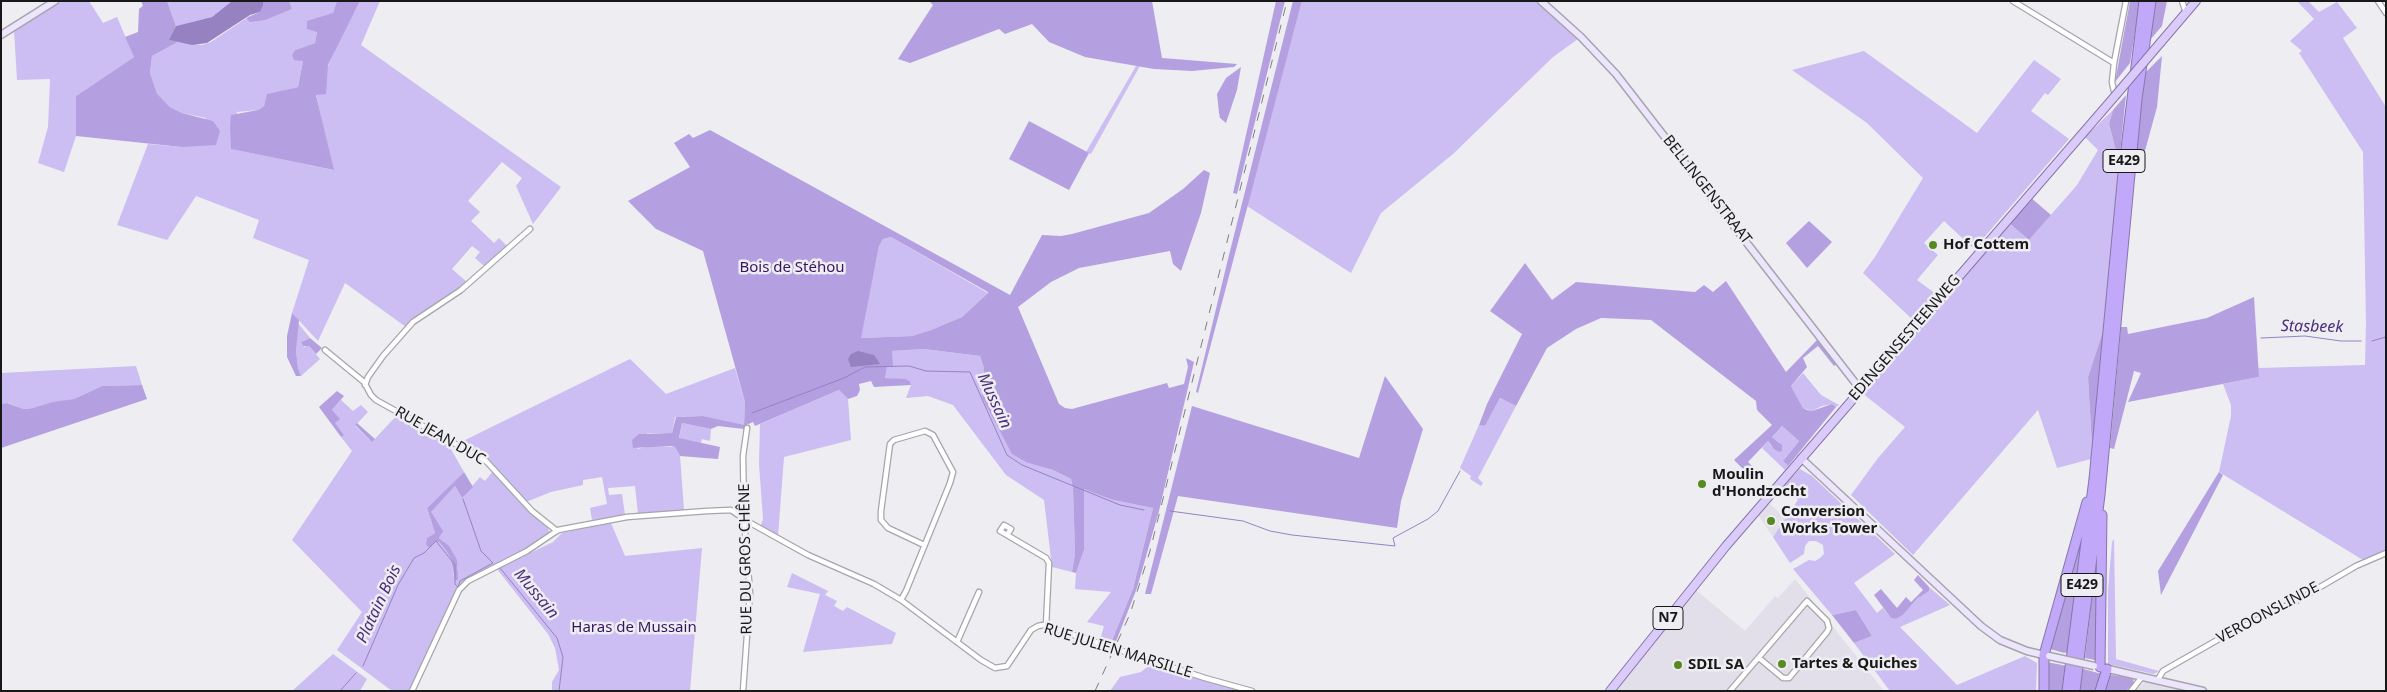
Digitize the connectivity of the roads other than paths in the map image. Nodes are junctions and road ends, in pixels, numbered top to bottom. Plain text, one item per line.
1 (55, 1) edge
2 (1542, 1) edge
3 (2013, 1) edge
4 (2126, 1) edge
5 (2144, 1) edge
6 (2151, 1) edge
7 (2182, 1) edge
8 (2196, 1) edge
9 (2378, 1) edge
10 (2186, 13) junction
11 (2386, 14) edge
12 (1, 35) edge
13 (2114, 63) junction
14 (2115, 96) junction
15 (530, 229) dead end
16 (326, 350) dead end
17 (365, 385) junction
18 (1860, 389) junction
19 (747, 428) dead end
20 (1801, 458) junction
21 (2094, 479) junction
22 (2100, 495) junction
23 (744, 520) junction
24 (556, 531) junction
25 (1007, 535) dead end
26 (924, 545) junction
27 (2386, 553) edge
28 (979, 592) dead end
29 (901, 600) junction
30 (1046, 626) junction
31 (957, 642) junction
32 (2047, 656) junction
33 (1759, 658) junction
34 (2100, 667) junction
35 (2142, 677) junction
36 (2157, 680) junction
37 (412, 691) edge
38 (743, 691) edge
39 (1252, 691) edge
40 (1610, 691) edge
41 (1730, 691) edge
42 (2044, 691) edge
43 (2067, 691) edge
44 (2074, 691) edge
45 (2100, 691) edge
46 (2131, 691) edge
47 (2203, 691) edge

1 - 12 street
2 - 18 street, BELLINGENSTRAAT
3 - 13 street
4 - 13 street
5 - 21 highway, E429
6 - 22 highway, E429
7 - 10 street
8 - 10 main road, EDINGENSESTEENWEG / N7
9 - 11 street
10 - 14 main road, EDINGENSESTEENWEG / N7, bridge
13 - 14 street
14 - 18 main road, EDINGENSESTEENWEG / N7
15 - 17 street
16 - 17 street, RUE JEAN DUC
17 - 24 street, RUE JEAN DUC
18 - 20 main road, EDINGENSESTEENWEG / N7
19 - 23 street, RUE DU GROS CHÊNE
20 - 32 street
20 - 40 main road, EDINGENSESTEENWEG / N7
21 - 32 highway
21 - 43 highway, E429
22 - 34 highway
22 - 44 highway, E429
23 - 24 street
23 - 29 street, RUE JULIEN MARSILLE
23 - 38 street, RUE DU GROS CHÊNE
24 - 37 street
25 - 30 street
26 - 26 street
26 - 29 street
27 - 36 street, VEROONSLINDE
28 - 31 street
29 - 31 street, RUE JULIEN MARSILLE
30 - 31 street, RUE JULIEN MARSILLE
30 - 39 street, RUE JULIEN MARSILLE
32 - 34 street, bridge
32 - 42 highway
33 - 33 street
33 - 41 street
34 - 35 street
34 - 45 highway
35 - 36 street
35 - 46 street
36 - 47 street

